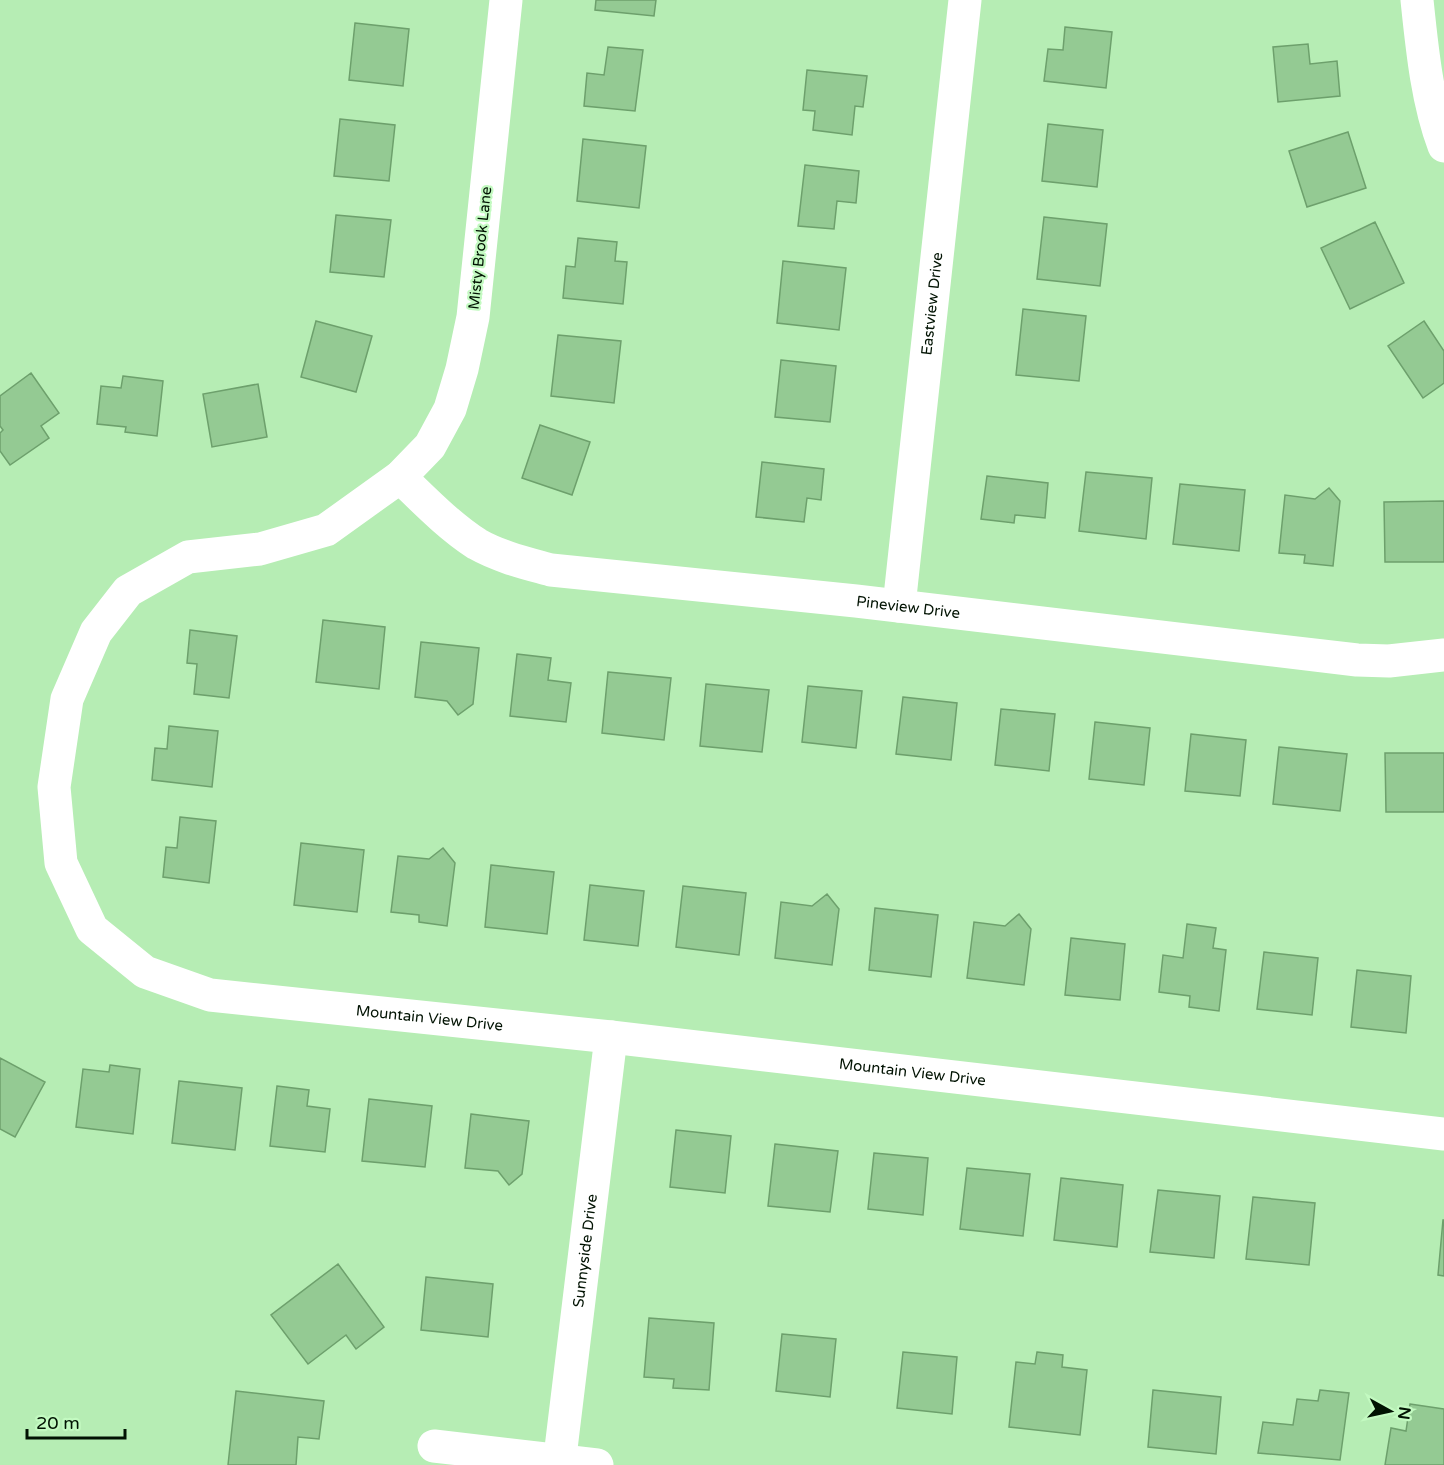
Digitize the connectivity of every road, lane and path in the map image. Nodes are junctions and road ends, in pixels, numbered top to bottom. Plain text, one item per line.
1 (506, 0) edge
2 (965, 0) edge
3 (1417, 0) edge
4 (1444, 146) edge
5 (400, 477) junction
6 (899, 606) junction
7 (1444, 655) edge
8 (611, 1037) junction
9 (1444, 1134) edge
10 (434, 1446) dead end
11 (559, 1463) edge
12 (597, 1465) edge

1 - 5 street, Misty Brook Lane
2 - 6 street, Eastview Drive
3 - 4 street
5 - 6 street, Pineview Drive
5 - 8 street, Mountain View Drive
6 - 7 street, Pineview Drive
8 - 9 street, Mountain View Drive
8 - 11 street, Sunnyside Drive
10 - 11 street
11 - 12 street

